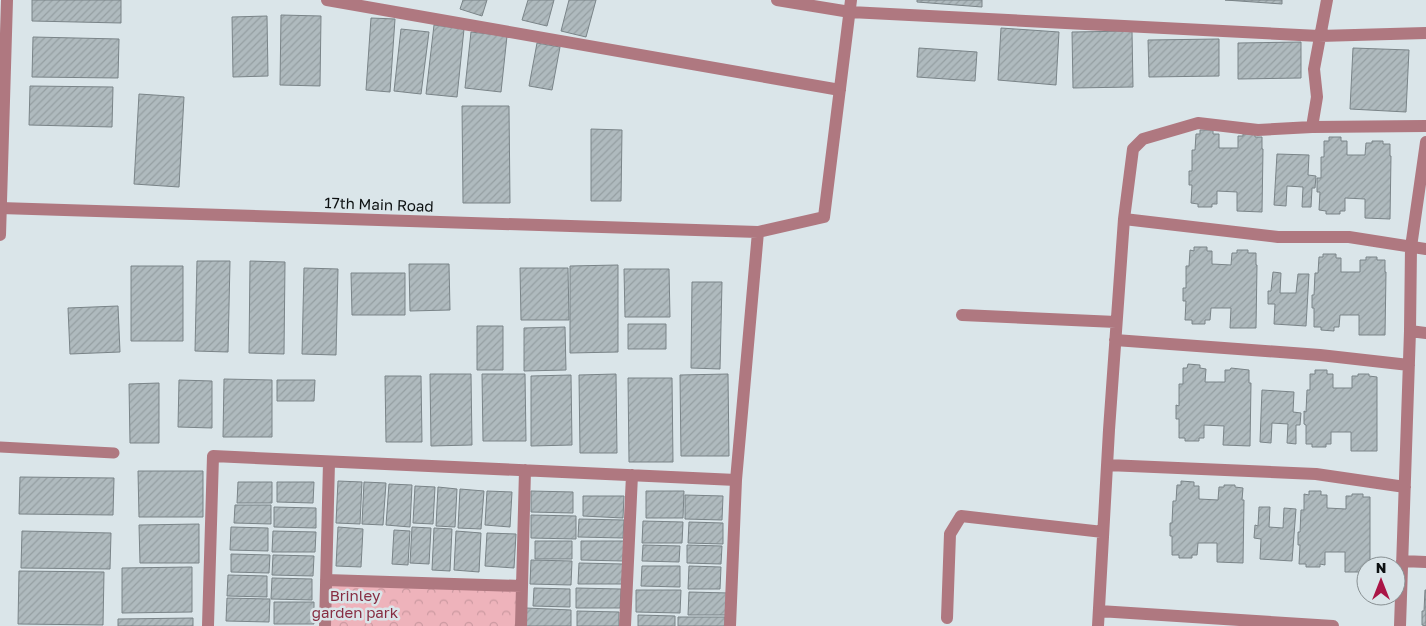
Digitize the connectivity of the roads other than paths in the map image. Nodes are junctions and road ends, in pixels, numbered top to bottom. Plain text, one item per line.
1 (7, 0) edge
2 (330, 0) edge
3 (777, 0) edge
4 (1327, 0) edge
5 (850, 6) edge
6 (1426, 33) edge
7 (1319, 36) junction
8 (840, 90) junction
9 (1426, 126) edge
10 (1312, 127) junction
11 (1426, 142) edge
12 (1, 208) edge
13 (1124, 219) junction
14 (758, 232) junction
15 (0, 235) edge
16 (1411, 247) junction
17 (1426, 249) edge
18 (962, 315) dead end
19 (1116, 322) junction
20 (1410, 331) junction
21 (1426, 333) edge
22 (1115, 340) junction
23 (1409, 365) junction
24 (0, 447) edge
25 (114, 453) dead end
26 (329, 462) junction
27 (1107, 465) junction
28 (525, 470) junction
29 (632, 475) junction
30 (736, 480) junction
31 (1405, 487) junction
32 (1104, 532) junction
33 (1402, 556) edge
34 (1406, 561) edge
35 (1426, 562) edge
36 (326, 580) junction
37 (522, 586) junction
38 (1401, 606) edge
39 (1099, 611) junction
40 (947, 618) dead end
41 (208, 626) edge
42 (325, 626) edge
43 (521, 626) edge
44 (625, 626) edge
45 (730, 626) edge
46 (1098, 626) edge
47 (1334, 626) edge
48 (1400, 626) edge

1 - 12 street
2 - 8 street
3 - 5 street
4 - 7 street
5 - 7 street
5 - 8 street
6 - 7 street
7 - 10 street
8 - 14 street, 17th Main Road
9 - 10 street
10 - 13 street
11 - 16 street
12 - 14 street, 17th Main Road
12 - 15 street
13 - 16 street
13 - 19 street
14 - 30 street
16 - 17 street
16 - 20 street
18 - 19 street
19 - 22 street
20 - 21 street
20 - 23 street
22 - 23 street
22 - 27 street
23 - 31 street
24 - 25 lane
26 - 28 street
26 - 36 street
26 - 41 street
27 - 31 street
27 - 32 street
28 - 29 street
28 - 37 street
29 - 30 street
29 - 44 street
30 - 45 street
31 - 33 street
32 - 39 street
32 - 40 street
34 - 35 street
36 - 37 street
36 - 42 street
37 - 43 street
38 - 48 street
39 - 46 street
39 - 47 street

